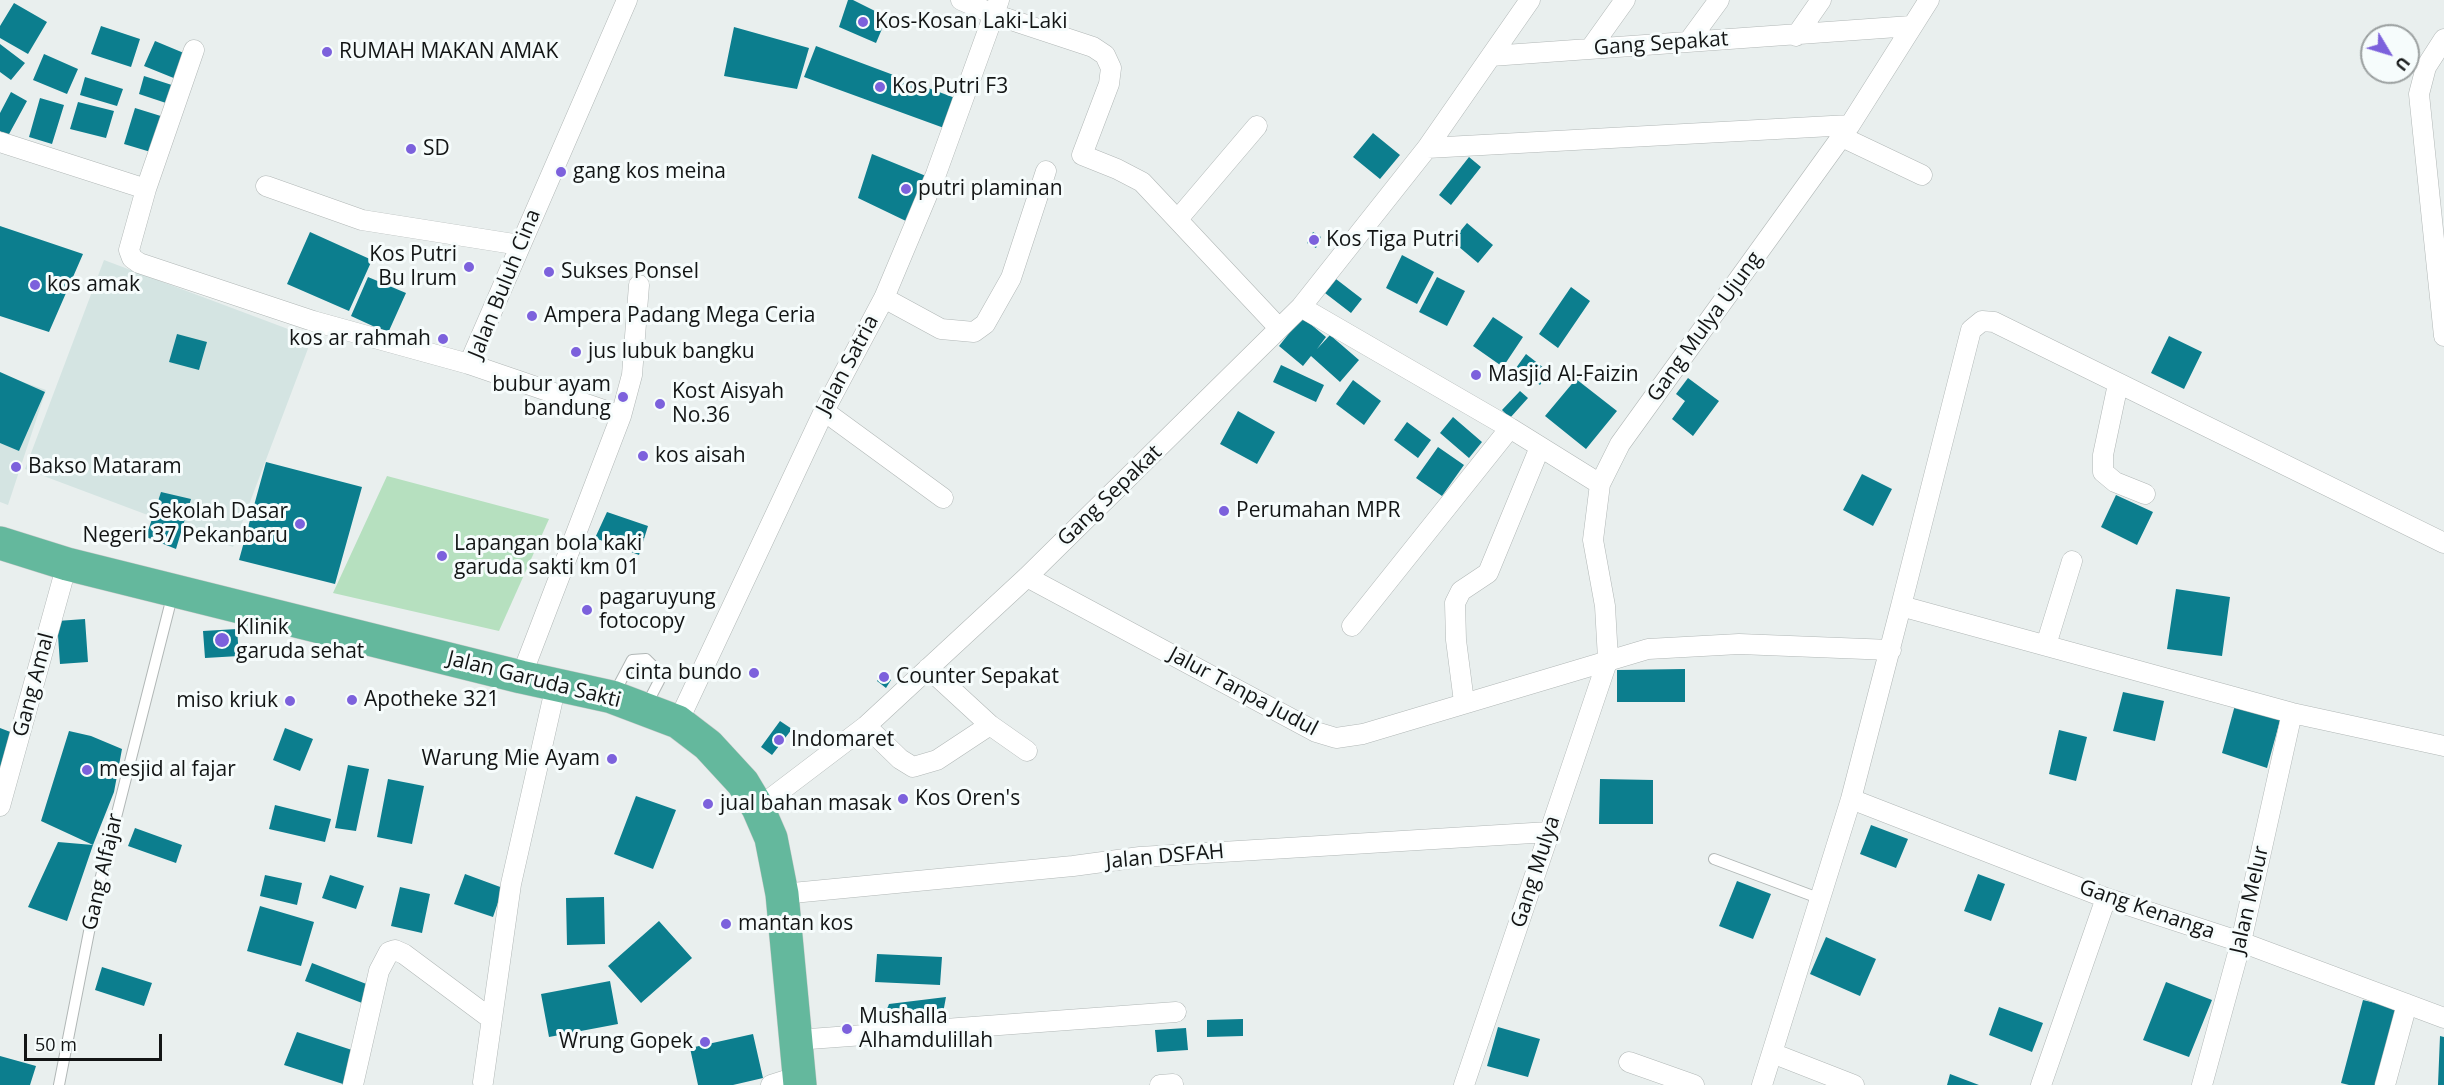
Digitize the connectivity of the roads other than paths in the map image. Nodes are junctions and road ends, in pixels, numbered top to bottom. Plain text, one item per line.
1 (627, 0) edge
2 (961, 0) edge
3 (1530, 0) edge
4 (1625, 0) edge
5 (1719, 0) edge
6 (1821, 0) edge
7 (1929, 0) edge
8 (996, 7) edge
9 (1911, 26) junction
10 (1796, 36) junction
11 (2444, 39) edge
12 (1689, 41) junction
13 (1590, 49) junction
14 (194, 50) dead end
15 (1491, 56) junction
16 (1257, 126) dead end
17 (1846, 131) junction
18 (0, 142) edge
19 (1426, 148) junction
20 (1046, 171) dead end
21 (1922, 175) dead end
22 (266, 186) dead end
23 (146, 189) junction
24 (1178, 219) junction
25 (519, 245) junction
26 (639, 285) dead end
27 (884, 298) junction
28 (1301, 307) junction
29 (1279, 328) junction
30 (2444, 336) edge
31 (469, 364) junction
32 (2118, 384) junction
33 (824, 411) junction
34 (621, 416) junction
35 (1510, 428) junction
36 (1540, 447) junction
37 (1600, 484) junction
38 (2145, 494) dead end
39 (943, 498) dead end
40 (0, 543) edge
41 (2444, 543) edge
42 (2072, 561) dead end
43 (67, 564) junction
44 (1027, 577) junction
45 (174, 590) junction
46 (1901, 606) junction
47 (1352, 626) dead end
48 (2046, 645) junction
49 (1891, 650) junction
50 (1608, 659) junction
51 (928, 668) junction
52 (520, 677) junction
53 (556, 686) junction
54 (612, 697) junction
55 (1464, 702) junction
56 (645, 709) junction
57 (2292, 713) junction
58 (678, 722) junction
59 (990, 725) junction
60 (866, 726) junction
61 (2444, 746) edge
62 (1027, 751) dead end
63 (1851, 799) junction
64 (0, 806) edge
65 (758, 808) junction
66 (1549, 832) junction
67 (1714, 859) dead end
68 (782, 894) junction
69 (2106, 898) junction
70 (1821, 899) junction
71 (2241, 942) junction
72 (2407, 1004) junction
73 (1176, 1012) dead end
74 (490, 1018) junction
75 (2444, 1018) edge
76 (796, 1040) junction
77 (1772, 1053) junction
78 (1629, 1062) dead end
79 (483, 1082) dead end
80 (790, 1082) edge
81 (59, 1085) edge
82 (353, 1085) edge
83 (1464, 1085) edge
84 (1694, 1085) edge
85 (1762, 1085) edge
86 (1854, 1085) edge
87 (2041, 1085) edge
88 (2202, 1085) edge
89 (2385, 1085) edge

1 - 25 street, Jalan Buluh Cina
2 - 8 street
3 - 15 street
4 - 13 street
5 - 12 street
6 - 10 street
7 - 9 street
8 - 24 street
8 - 27 street, Jalan Satria
9 - 10 street, Gang Sepakat
9 - 17 street, Gang Mulya Ujung
10 - 12 street, Gang Sepakat
11 - 30 street
12 - 13 street, Gang Sepakat
13 - 15 street, Gang Sepakat
14 - 23 street
15 - 19 street, Gang Sepakat
16 - 24 street
17 - 19 street
17 - 21 street
17 - 37 street, Gang Mulya Ujung
18 - 23 street
19 - 28 street, Gang Sepakat
20 - 27 street
22 - 25 street
23 - 31 street
24 - 29 street
25 - 31 street, Jalan Buluh Cina
26 - 34 street
27 - 33 street, Jalan Satria
28 - 29 street, Gang Sepakat
28 - 35 street
29 - 44 street, Gang Sepakat
31 - 34 street, Jalan Buluh Cina
32 - 38 street
32 - 41 street
32 - 46 street
33 - 39 street
33 - 58 street, Jalan Satria
34 - 52 street
35 - 36 street
35 - 47 street
36 - 37 street
36 - 55 street
37 - 50 street, Gang Mulya Ujung
40 - 43 highway, Jalan Garuda Sakti
42 - 48 street
43 - 45 highway, Jalan Garuda Sakti
43 - 64 street, Gang Amal
44 - 51 street, Gang Sepakat
44 - 55 street, Jalur Tanpa Judul
45 - 52 highway, Jalan Garuda Sakti
45 - 81 lane, Gang Alfajar
46 - 48 street
46 - 49 street
48 - 57 street
49 - 50 street, Jalur Tanpa Judul
49 - 63 street
50 - 55 street, Jalur Tanpa Judul
50 - 66 street, Gang Mulya
51 - 59 street
51 - 60 street, Gang Sepakat
52 - 53 highway, Jalan Garuda Sakti
53 - 54 highway, Jalan Garuda Sakti
53 - 74 street
54 - 56 highway, Jalan Garuda Sakti
54 - 56 lane
56 - 58 highway, Jalan Garuda Sakti
57 - 61 street
57 - 71 street, Jalan Melur
58 - 65 highway, Jalan Garuda Sakti
59 - 60 street
59 - 62 street
60 - 65 street, Gang Sepakat
63 - 69 street, Gang Kenanga
63 - 70 street
65 - 68 highway, Jalan Garuda Sakti
66 - 68 street, Jalan DSFAH
66 - 83 street, Gang Mulya
67 - 70 lane
68 - 76 highway, Jalan Garuda Sakti
69 - 71 street, Gang Kenanga
69 - 87 street
70 - 77 street
71 - 72 street, Gang Kenanga
71 - 88 street, Jalan Melur
72 - 75 street, Gang Kenanga
72 - 89 street
73 - 76 street
74 - 79 street
74 - 82 street
76 - 80 highway, Jalan Garuda Sakti
77 - 85 street
77 - 86 street
78 - 84 street

